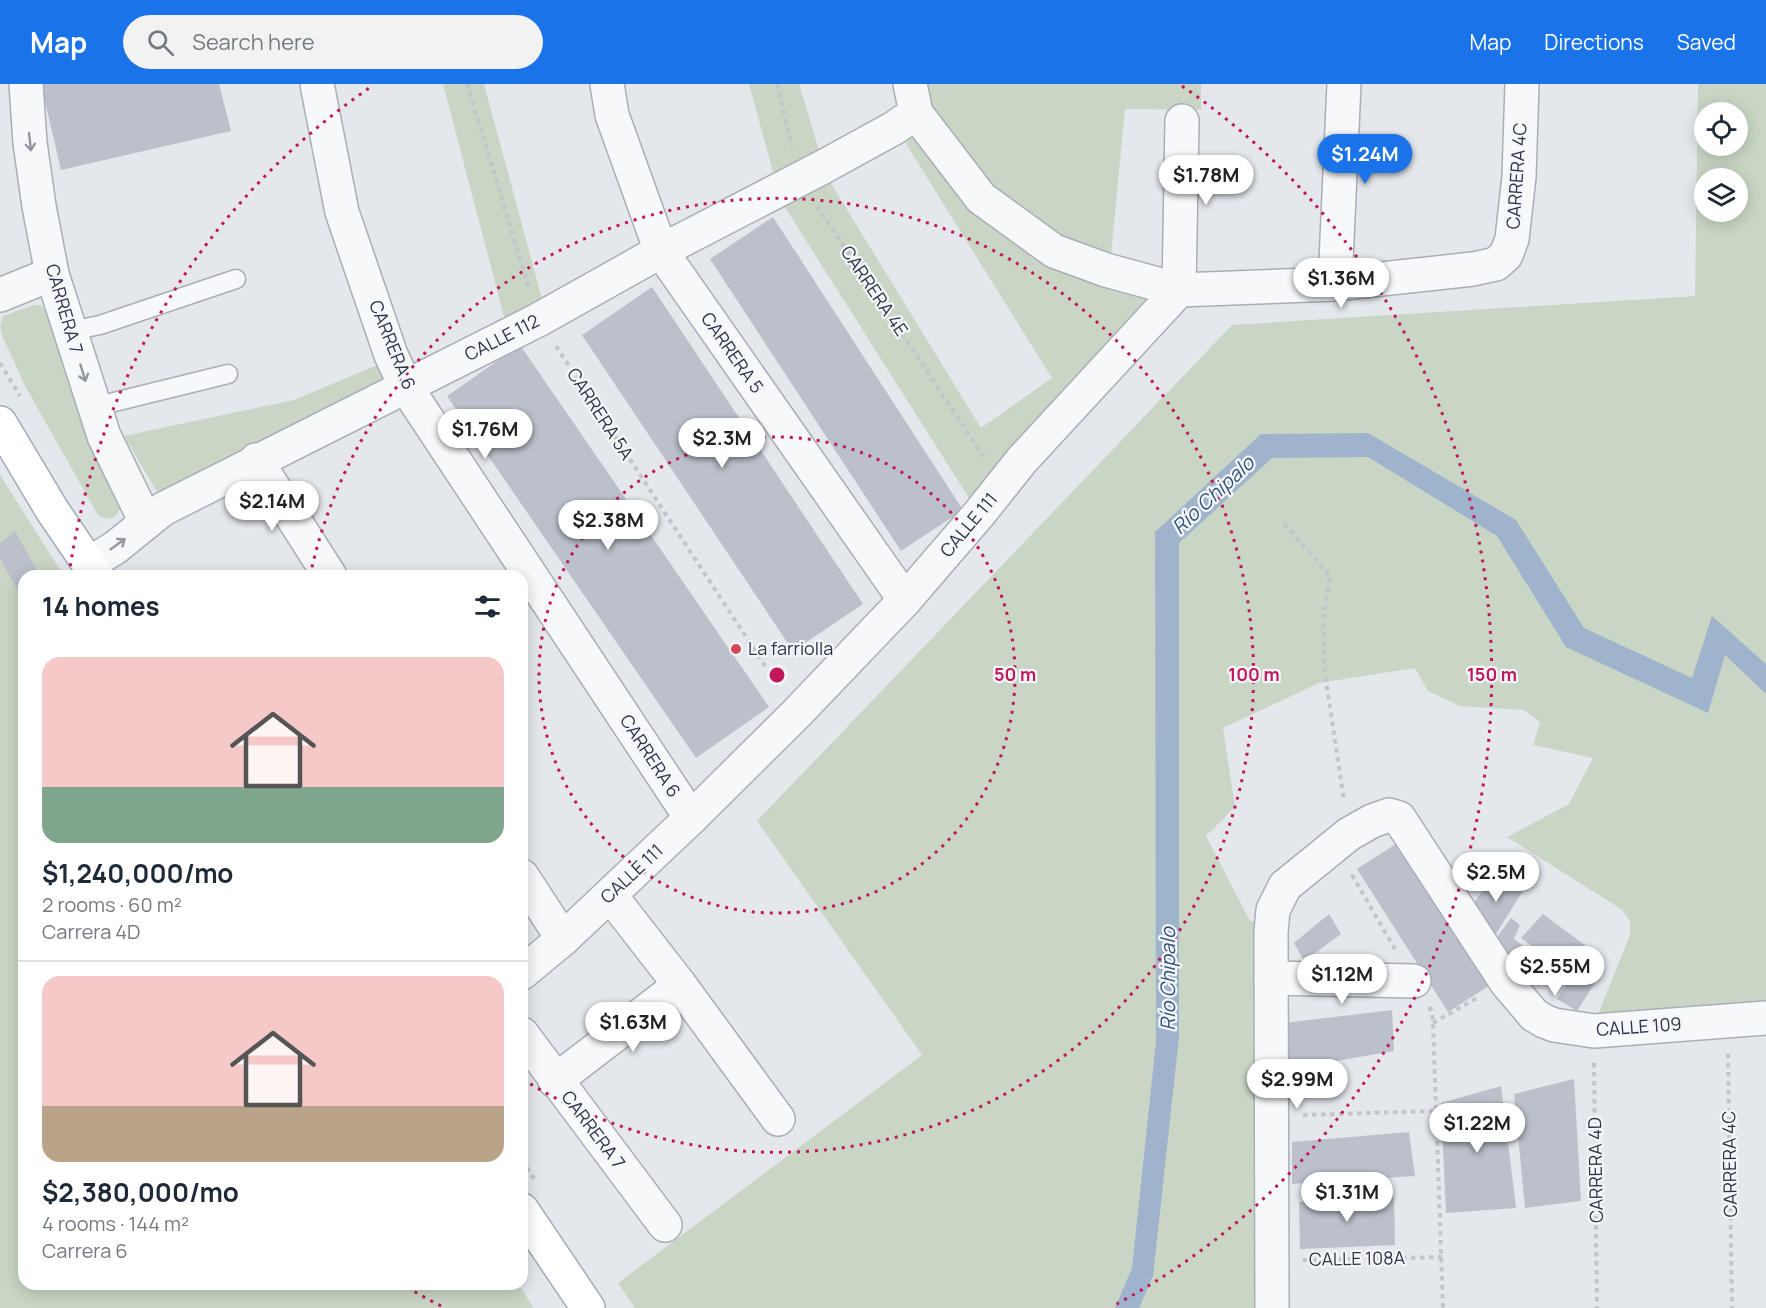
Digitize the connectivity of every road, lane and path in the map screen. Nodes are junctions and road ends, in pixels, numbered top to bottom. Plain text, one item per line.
1 (26, 84) edge
2 (317, 84) edge
3 (467, 84) edge
4 (607, 84) edge
5 (777, 84) edge
6 (1344, 84) edge
7 (1522, 84) edge
8 (913, 98) edge
9 (1182, 121) dead end
10 (800, 179) junction
11 (661, 251) junction
12 (52, 274) junction
13 (236, 279) dead end
14 (1335, 284) junction
15 (1179, 290) junction
16 (0, 295) edge
17 (538, 320) junction
18 (70, 331) junction
19 (228, 374) dead end
20 (406, 387) junction
21 (94, 407) junction
22 (0, 423) edge
23 (256, 460) junction
24 (1002, 484) junction
25 (146, 522) junction
26 (1284, 524) dead end
27 (93, 570) edge
28 (326, 570) edge
29 (527, 570) edge
30 (528, 571) edge
31 (905, 600) junction
32 (796, 714) junction
33 (691, 818) junction
34 (1342, 840) junction
35 (528, 885) edge
36 (610, 895) junction
37 (563, 939) junction
38 (528, 969) edge
39 (1271, 978) junction
40 (1414, 981) junction
41 (1506, 982) junction
42 (680, 985) junction
43 (1766, 1018) edge
44 (1727, 1021) junction
45 (1433, 1023) junction
46 (1594, 1031) junction
47 (528, 1042) edge
48 (555, 1080) junction
49 (1436, 1111) junction
50 (1272, 1116) junction
51 (778, 1119) dead end
52 (528, 1219) edge
53 (665, 1225) dead end
54 (1442, 1257) junction
55 (1272, 1261) junction
56 (588, 1308) edge
57 (1272, 1308) edge
58 (1443, 1308) edge
59 (1597, 1308) edge
60 (1732, 1308) edge

1 -> 12 street, CARRERA 7
2 - 20 street, CARRERA 6
3 - 17 path, CARRERA 5A
4 - 11 street, CARRERA 5
5 - 10 path, CARRERA 4E
6 - 14 street
7 - 14 street, CARRERA 4C
8 - 10 street, CALLE 112
8 - 15 street
9 - 15 street
10 - 11 street, CALLE 112
10 - 24 path, CARRERA 4E
11 - 17 street, CALLE 112
11 - 31 street, CARRERA 5
12 - 16 street
12 - 18 street, CARRERA 7
13 - 18 lane
14 - 15 street
15 - 24 street, CALLE 111
17 - 20 street, CALLE 112
17 - 32 path, CARRERA 5A
18 -> 21 street, CARRERA 7
19 - 21 lane
20 - 23 street, CALLE 112
20 - 29 street, CARRERA 6
21 - 25 street, CARRERA 7
22 - 27 main road
23 - 25 street, CALLE 112
23 - 28 street
24 - 31 street, CALLE 111
27 -> 25 street, CALLE 112
26 - 34 path
30 - 33 street, CARRERA 6
31 - 32 street, CALLE 111
32 - 33 street, CALLE 111
33 - 36 street, CALLE 111
34 - 39 street, CALLE 109
34 - 40 path
34 - 41 street, CALLE 109
35 - 37 street
36 - 37 street, CALLE 111
36 - 42 street
37 - 38 street, CALLE 111
39 - 40 street
39 - 50 street
40 - 45 path
41 - 45 path
41 - 46 street, CALLE 109
42 - 48 street
42 - 51 street
43 - 44 street, CALLE 109
44 - 46 street, CALLE 109
44 - 60 path, CARRERA 4C
45 - 49 path
46 - 59 path, CARRERA 4D
47 - 48 street, CARRERA 7
48 - 53 street, CARRERA 7
49 - 50 path
49 - 54 path
50 - 55 street
52 - 56 main road
54 - 55 path, CALLE 108A
54 - 58 path
55 - 57 street

